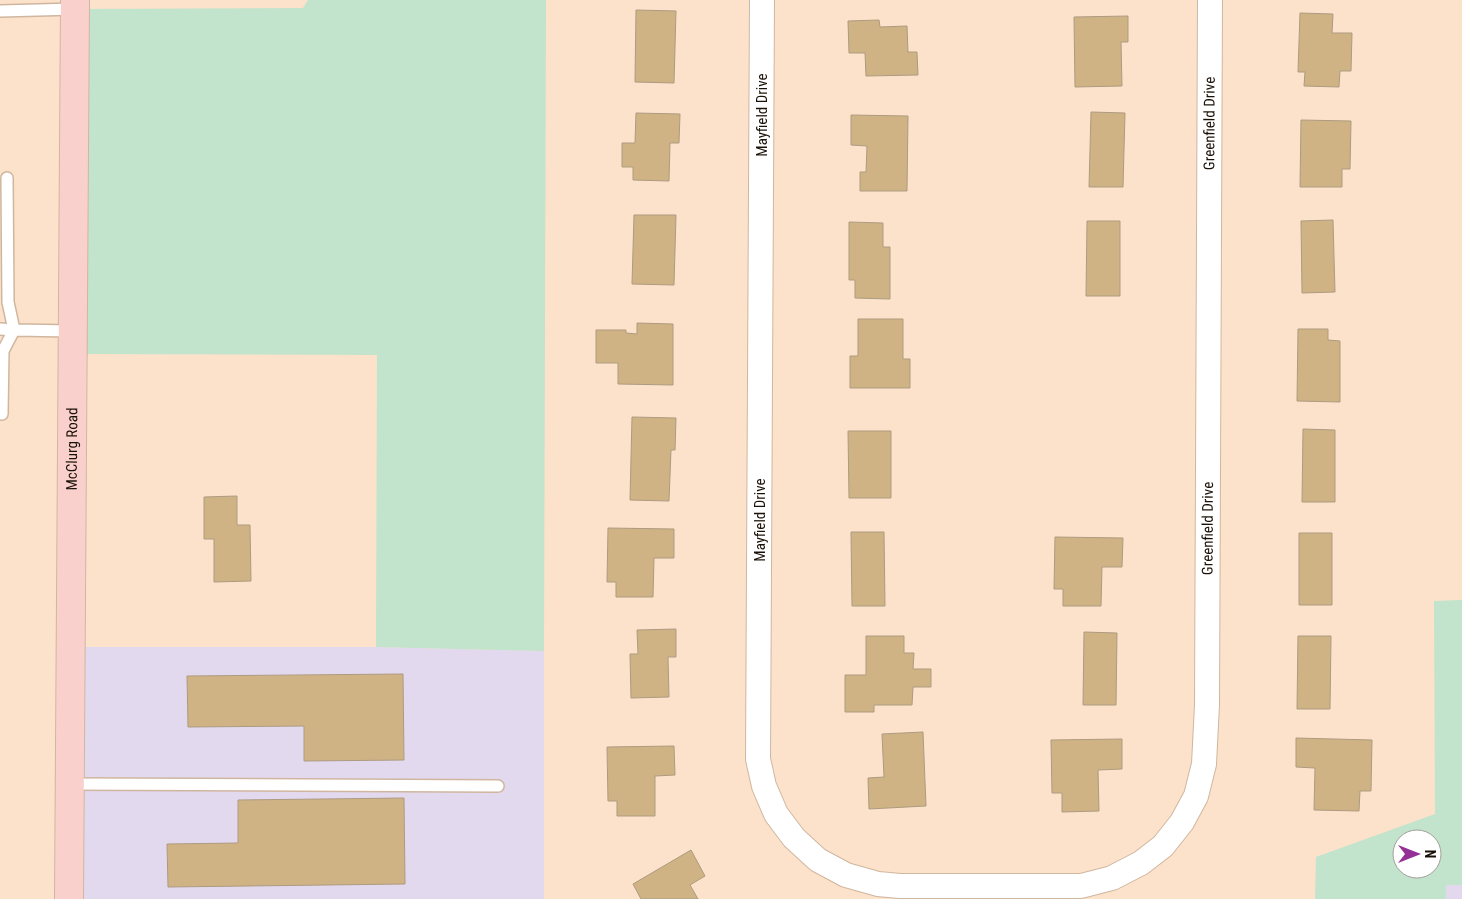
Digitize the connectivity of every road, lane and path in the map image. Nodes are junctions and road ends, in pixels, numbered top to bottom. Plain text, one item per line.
1 (762, 0) edge
2 (1210, 0) edge
3 (75, 4) edge
4 (0, 11) edge
5 (6, 178) dead end
6 (0, 329) edge
7 (14, 330) junction
8 (73, 331) junction
9 (2, 414) dead end
10 (69, 784) junction
11 (498, 786) dead end
12 (974, 893) edge
13 (68, 899) edge

1 - 12 street, Mayfield Drive
2 - 12 street, Greenfield Drive
3 - 4 lane
3 - 8 street, McClurg Road
5 - 7 lane
6 - 7 lane
7 - 8 lane
7 - 9 lane
8 - 10 street, McClurg Road
10 - 11 lane
10 - 13 street, McClurg Road

